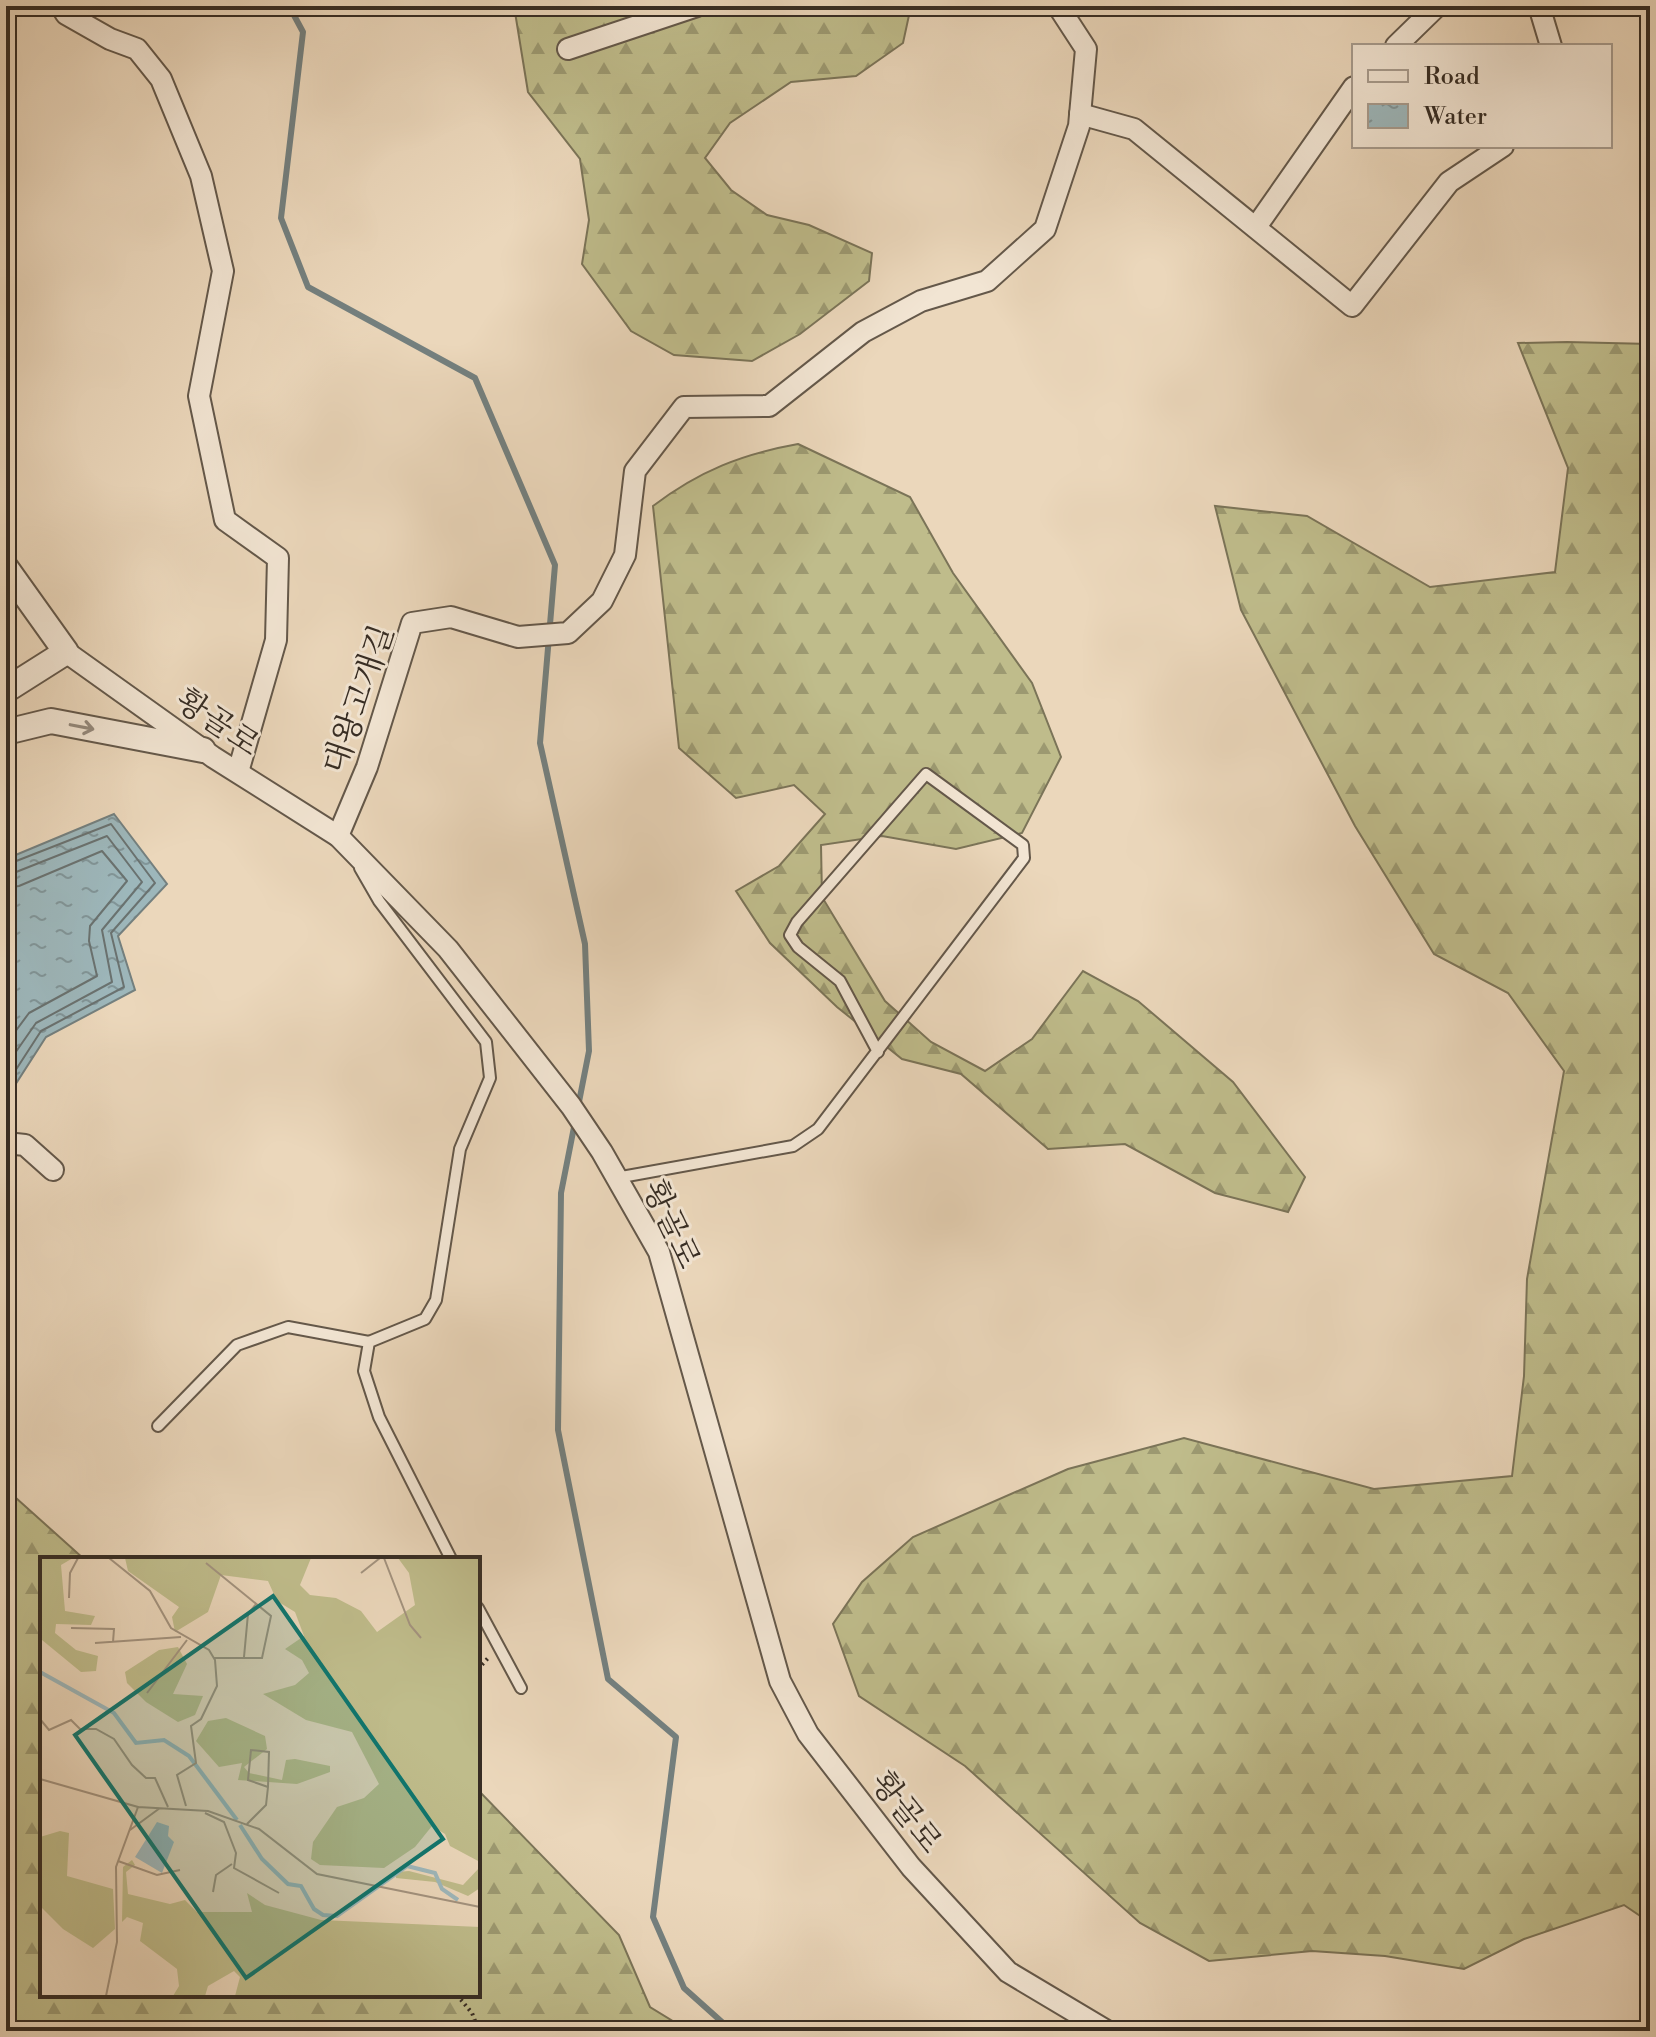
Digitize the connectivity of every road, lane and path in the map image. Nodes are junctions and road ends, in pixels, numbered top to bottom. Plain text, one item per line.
1 (61, 6) edge
2 (697, 6) edge
3 (1058, 6) edge
4 (1437, 6) edge
5 (1539, 6) edge
6 (1398, 44) edge
7 (1550, 44) edge
8 (568, 49) dead end
9 (1352, 90) edge
10 (1080, 114) junction
11 (1500, 148) edge
12 (1256, 227) junction
13 (6, 568) edge
14 (66, 652) junction
15 (6, 690) edge
16 (6, 732) edge
17 (203, 750) junction
18 (238, 772) junction
19 (343, 841) junction
20 (878, 1052) junction
21 (6, 1143) edge
22 (53, 1170) dead end
23 (616, 1178) junction
24 (369, 1342) junction
25 (158, 1426) dead end
26 (450, 1557) edge
27 (480, 1612) edge
28 (521, 1688) dead end
29 (459, 1997) edge
30 (1105, 2030) edge
31 (479, 2031) edge

1 - 18 street
2 - 8 street
3 - 10 street, 대왕고개길
4 - 6 street
5 - 7 street
9 - 12 street
10 - 12 street
10 - 19 street, 대왕고개길
11 - 12 street
13 - 14 street
14 - 15 street
14 - 17 street, 황골로
16 -> 17 street
17 - 18 street, 황골로
18 - 19 street, 황골로
19 - 23 street, 황골로
19 - 24 lane
20 - 20 lane
20 - 23 lane
21 - 22 street
23 - 30 street, 황골로
24 - 25 lane
24 - 26 lane
27 - 28 lane
29 - 31 path

